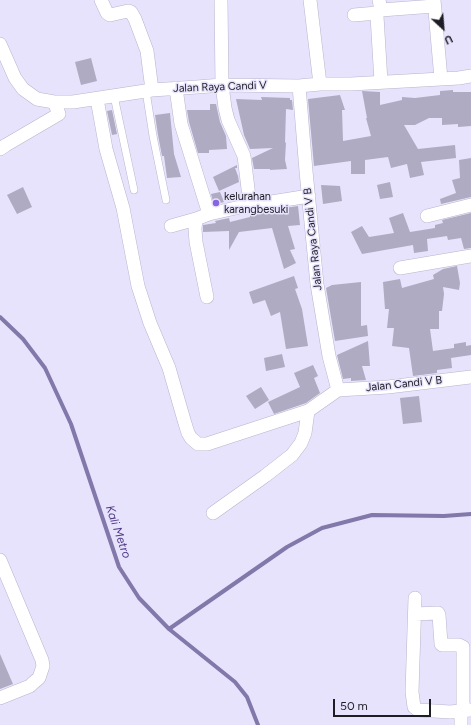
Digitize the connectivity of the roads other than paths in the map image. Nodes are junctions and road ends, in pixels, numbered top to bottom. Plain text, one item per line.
1 (101, 0) edge
2 (221, 0) edge
3 (310, 0) edge
4 (434, 3) edge
5 (379, 8) edge
6 (354, 14) dead end
7 (0, 44) edge
8 (471, 76) edge
9 (441, 79) junction
10 (381, 82) junction
11 (320, 84) junction
12 (222, 85) junction
13 (299, 86) junction
14 (176, 88) junction
15 (149, 91) junction
16 (114, 96) junction
17 (97, 99) junction
18 (54, 102) junction
19 (0, 149) edge
20 (134, 190) dead end
21 (309, 196) junction
22 (166, 200) dead end
23 (250, 205) junction
24 (471, 205) edge
25 (209, 214) junction
26 (427, 216) dead end
27 (196, 219) junction
28 (171, 226) dead end
29 (471, 256) edge
30 (400, 268) dead end
31 (207, 297) dead end
32 (471, 377) edge
33 (338, 390) junction
34 (308, 411) junction
35 (212, 513) dead end
36 (0, 560) edge
37 (4, 582) edge
38 (415, 598) dead end
39 (415, 614) junction
40 (0, 698) edge
41 (465, 710) edge
42 (461, 725) edge

1 - 15 street
2 - 12 street
3 - 11 street
4 - 5 street
4 - 9 street
5 - 6 street
5 - 10 street
7 - 18 street, Jalan Raya Candi V
8 - 9 street, Jalan Raya Candi V
9 - 10 street, Jalan Raya Candi V
10 - 11 street, Jalan Raya Candi V
11 - 13 street, Jalan Raya Candi V
12 - 13 street, Jalan Raya Candi V
12 - 14 street, Jalan Raya Candi V
12 - 23 street
13 - 21 street, Jalan Raya Candi V B
14 - 15 street, Jalan Raya Candi V
14 - 25 street
15 - 16 street, Jalan Raya Candi V
15 - 22 lane
16 - 17 street, Jalan Raya Candi V
16 - 20 lane
17 - 18 street, Jalan Raya Candi V
17 - 34 street
18 - 19 street
21 - 23 street
21 - 33 street, Jalan Raya Candi V B
23 - 25 street
24 - 26 street
25 - 27 street
27 - 28 street
27 - 31 street
29 - 30 street
32 - 33 street, Jalan Candi V B
33 - 34 street
34 - 35 street
36 - 37 street
37 - 40 street
38 - 39 street
39 - 41 street
39 - 41 street
41 - 42 street

